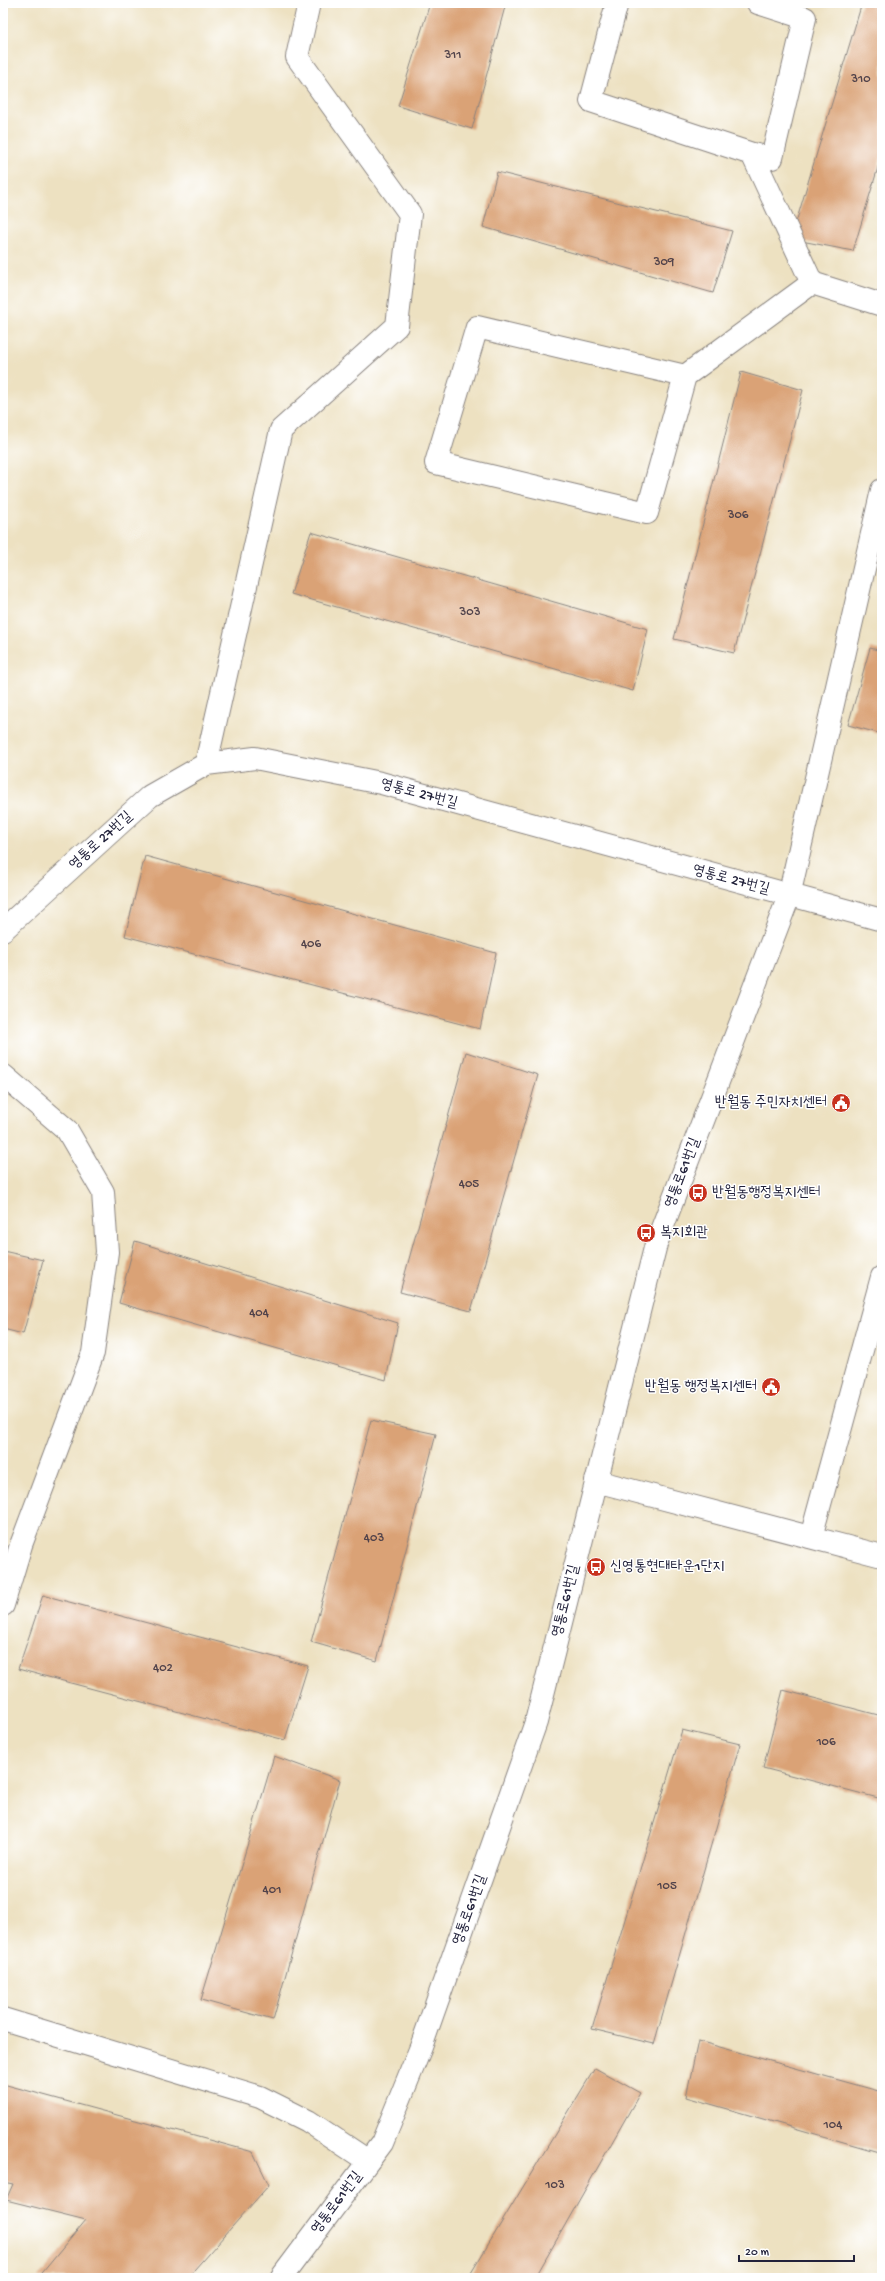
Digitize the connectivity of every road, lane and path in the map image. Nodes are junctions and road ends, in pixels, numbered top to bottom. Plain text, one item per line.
1 (309, 3) edge
2 (617, 3) edge
3 (758, 3) edge
4 (752, 154) junction
5 (812, 283) junction
6 (882, 305) edge
7 (685, 376) junction
8 (882, 490) edge
9 (206, 764) junction
10 (789, 896) junction
11 (882, 920) edge
12 (3, 930) edge
13 (3, 1075) edge
14 (882, 1277) edge
15 (596, 1481) junction
16 (811, 1537) junction
17 (882, 1556) edge
18 (3, 1605) edge
19 (3, 2019) edge
20 (368, 2161) junction
21 (282, 2278) edge

1 - 9 street
2 - 4 street
3 - 4 street
4 - 5 street
5 - 6 street
5 - 7 street
7 - 7 street
8 - 10 street, 영통로61번길
9 - 10 street, 영통로 27번길
9 - 12 street, 영통로 27번길
10 - 11 street, 영통로 27번길
10 - 15 street, 영통로61번길
13 - 18 street
14 - 16 street
15 - 16 street
15 - 20 street, 영통로61번길
16 - 17 street
19 - 20 street
20 - 21 street, 영통로61번길

